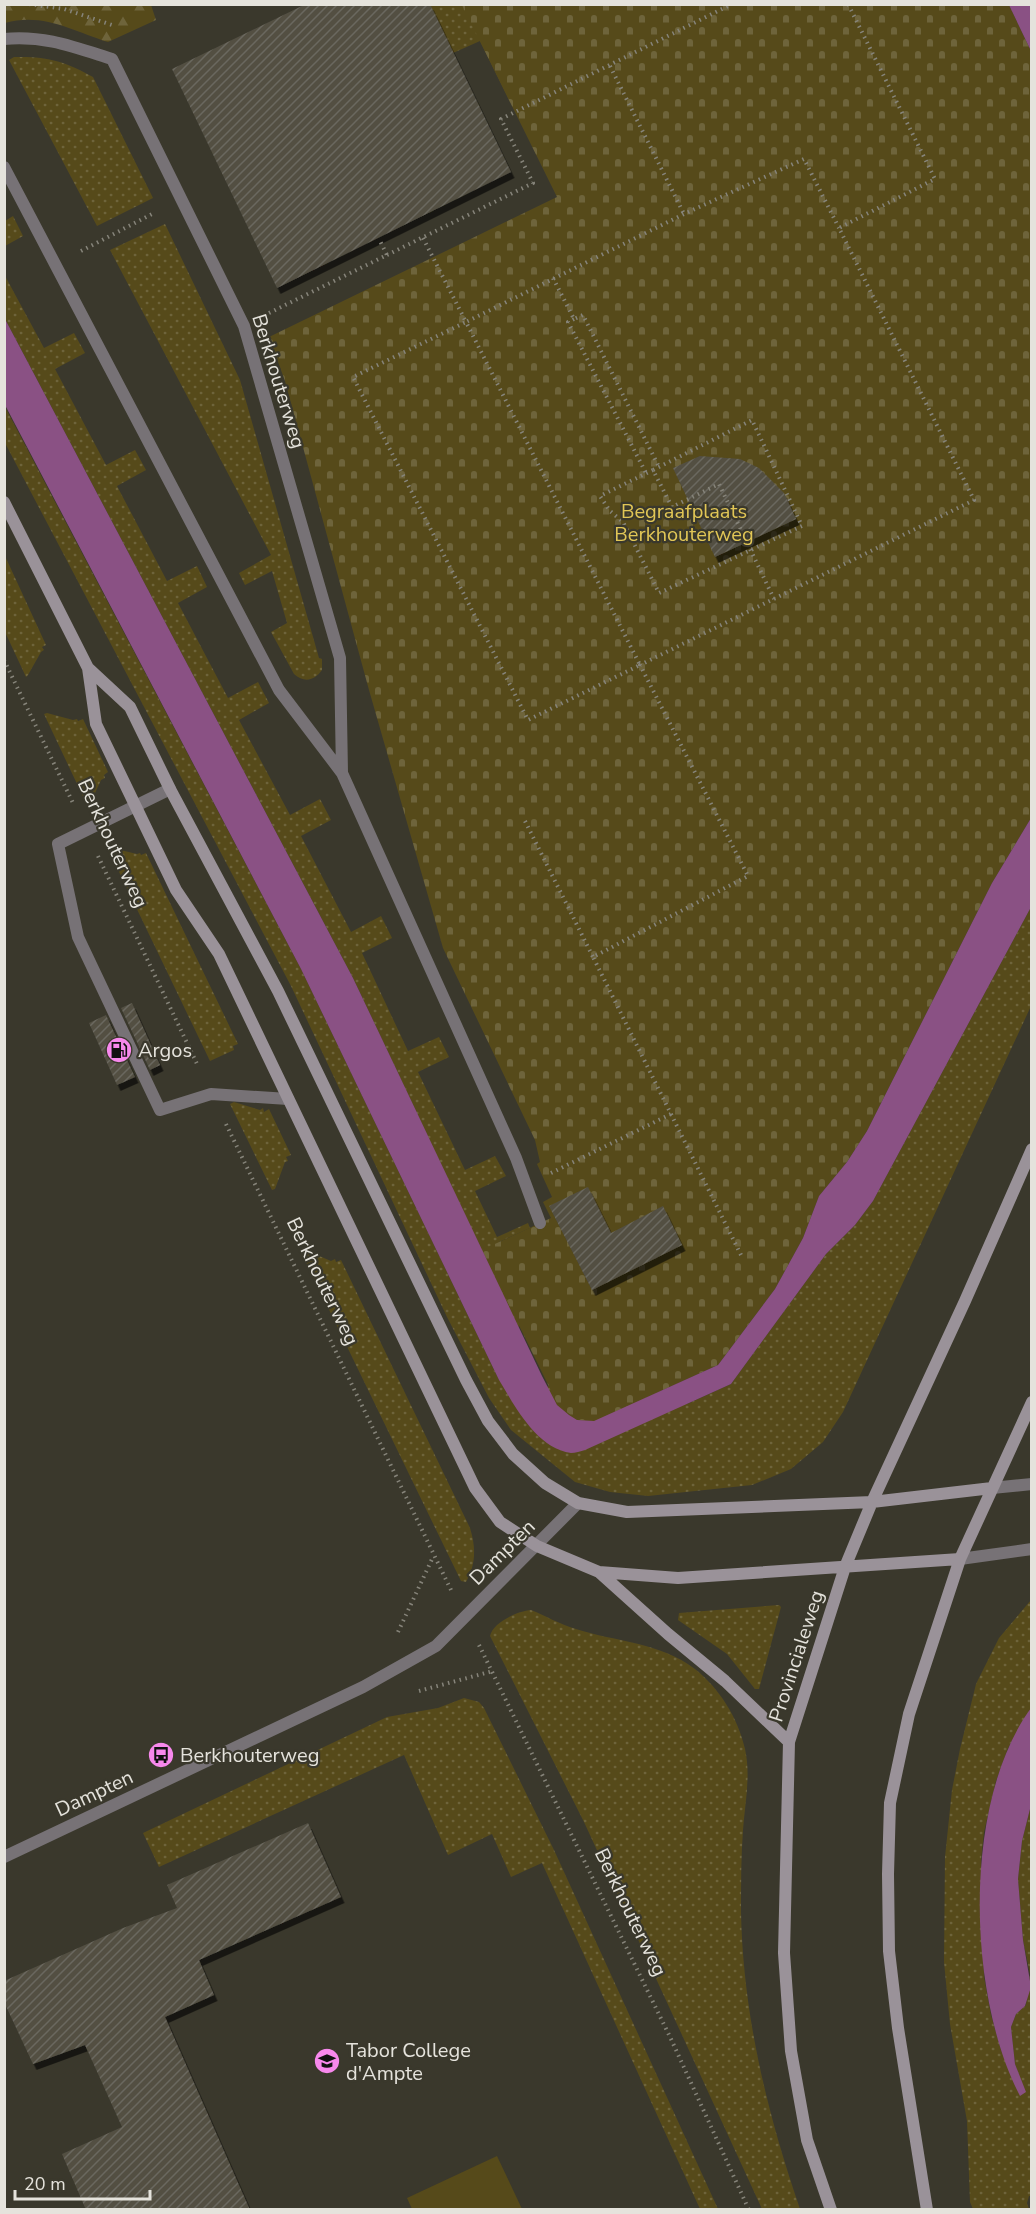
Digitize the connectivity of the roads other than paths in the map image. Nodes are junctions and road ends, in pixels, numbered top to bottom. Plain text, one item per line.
1 (4, 39) edge
2 (4, 167) edge
3 (4, 502) edge
4 (88, 668) junction
5 (342, 773) junction
6 (170, 789) junction
7 (136, 806) junction
8 (288, 1099) junction
9 (1032, 1149) edge
10 (540, 1223) dead end
11 (1032, 1402) edge
12 (1032, 1484) edge
13 (992, 1488) junction
14 (872, 1502) junction
15 (578, 1503) junction
16 (537, 1546) junction
17 (1032, 1549) edge
18 (960, 1559) junction
19 (845, 1567) junction
20 (599, 1572) junction
21 (789, 1742) junction
22 (4, 1857) edge
23 (831, 2210) edge
24 (927, 2210) edge

1 - 5 street, Berkhouterweg
2 - 5 street, Berkhouterweg
3 - 4 main road, Berkhouterweg
4 - 6 main road, Berkhouterweg
4 - 7 main road, Berkhouterweg
5 - 10 street, Berkhouterweg
6 - 7 street
6 - 15 main road, Berkhouterweg
7 - 8 main road, Berkhouterweg
7 - 8 street
8 - 16 main road, Berkhouterweg
9 - 14 main road, Provincialeweg
11 - 13 main road
12 - 13 street
13 - 14 main road, Berkhouterweg
13 - 18 main road
14 - 15 main road, Berkhouterweg
14 - 19 main road, Provincialeweg
15 - 16 street, Dampten
16 - 20 main road, Berkhouterweg
16 - 22 street, Dampten
17 - 18 street
18 - 19 main road, Berkhouterweg
18 - 24 main road
19 - 20 main road, Berkhouterweg
19 - 21 main road, Provincialeweg
20 - 21 main road
21 - 23 main road, Provincialeweg

